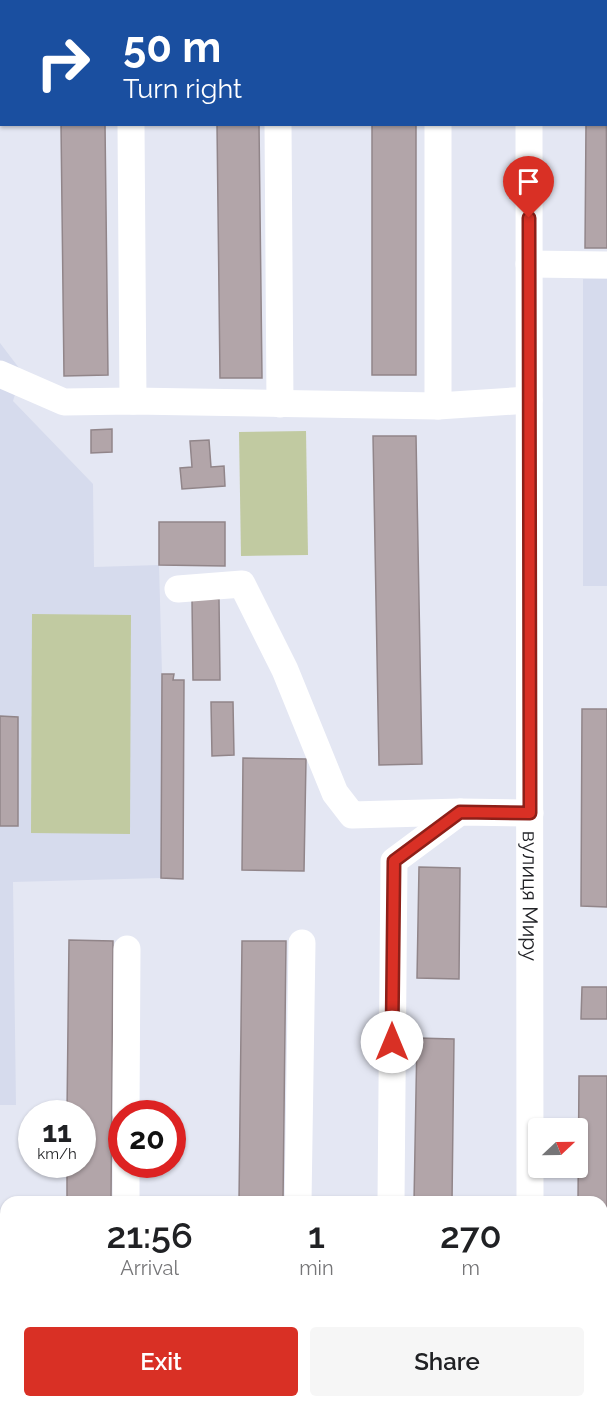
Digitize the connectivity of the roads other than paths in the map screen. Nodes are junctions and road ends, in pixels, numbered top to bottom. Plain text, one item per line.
1 (131, 126) edge
2 (278, 126) edge
3 (438, 126) edge
4 (529, 126) edge
5 (529, 264) junction
6 (607, 265) edge
7 (0, 374) edge
8 (529, 400) junction
9 (134, 401) junction
10 (280, 404) junction
11 (438, 406) junction
12 (178, 589) dead end
13 (460, 812) junction
14 (530, 813) junction
15 (302, 944) dead end
16 (127, 949) dead end
17 (126, 1100) edge
18 (126, 1178) edge
19 (126, 1196) edge
20 (298, 1196) edge
21 (391, 1196) edge
22 (530, 1196) edge

1 - 9 street
2 - 10 street
3 - 11 street
4 - 5 street, вулиця Миру
5 - 6 street
5 - 8 street, вулиця Миру
7 - 9 street
8 - 11 street
8 - 14 street, вулиця Миру
9 - 10 street
10 - 11 street
12 - 13 street
13 - 14 street
13 - 21 street
14 - 22 street, вулиця Миру
15 - 20 street
16 - 17 street
18 - 19 street

